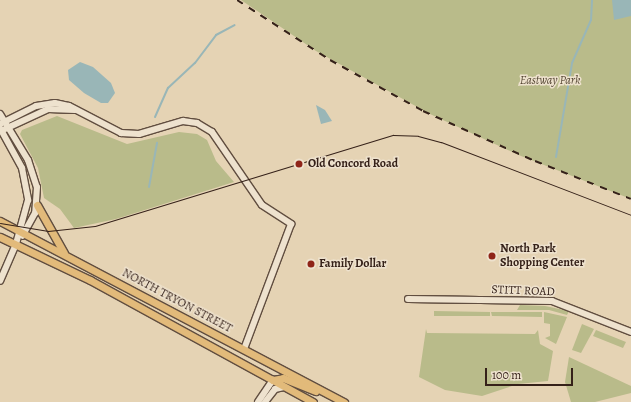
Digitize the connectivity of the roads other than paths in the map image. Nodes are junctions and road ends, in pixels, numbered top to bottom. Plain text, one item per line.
1 (75, 110) junction
2 (0, 114) edge
3 (2, 123) edge
4 (8, 128) junction
5 (1, 130) edge
6 (37, 205) junction
7 (0, 221) edge
8 (19, 228) junction
9 (26, 231) junction
10 (0, 237) edge
11 (16, 244) junction
12 (65, 255) junction
13 (0, 281) edge
14 (408, 299) dead end
15 (631, 332) edge
16 (244, 349) junction
17 (273, 380) junction
18 (284, 387) junction
19 (334, 396) junction
20 (258, 402) edge
21 (265, 402) edge
22 (313, 402) edge
23 (344, 402) edge

1 - 3 street
1 - 4 street
1 - 16 street
2 - 3 street
3 - 4 street
4 - 5 street
4 - 6 street
5 - 8 street
6 - 9 street
6 - 12 main road
7 - 8 main road, NORTH TRYON STREET
8 - 9 main road, NORTH TRYON STREET
8 - 11 street
9 - 11 street
9 - 12 main road, NORTH TRYON STREET
10 - 11 main road, NORTH TRYON STREET
11 - 13 street
11 - 17 main road, NORTH TRYON STREET
12 - 16 main road, NORTH TRYON STREET
14 - 15 street, STITT ROAD
16 - 19 main road, NORTH TRYON STREET
17 - 18 main road, NORTH TRYON STREET
17 - 19 main road
17 - 20 street
18 - 21 street
18 - 22 main road, NORTH TRYON STREET
19 - 23 main road, NORTH TRYON STREET

